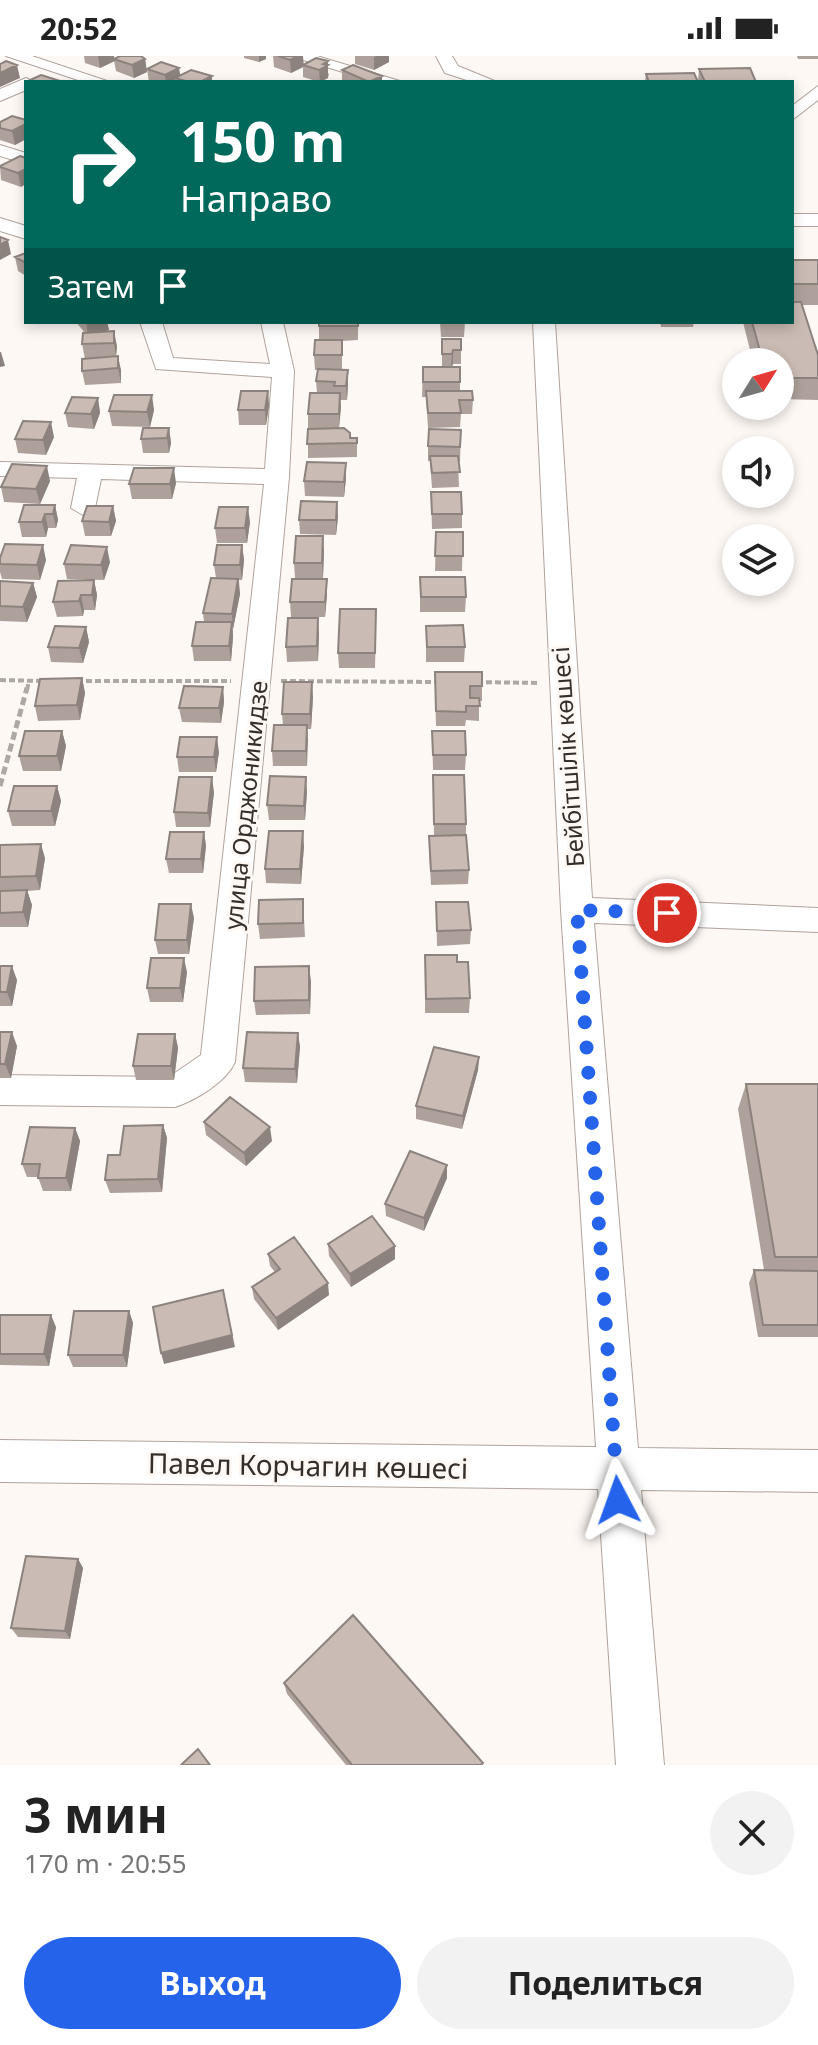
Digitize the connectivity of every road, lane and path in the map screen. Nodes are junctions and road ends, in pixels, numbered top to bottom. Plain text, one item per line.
1 (14, 56) edge
2 (82, 56) edge
3 (298, 56) edge
4 (444, 56) edge
5 (56, 68) junction
6 (31, 80) edge
7 (95, 80) edge
8 (388, 80) edge
9 (483, 80) edge
10 (24, 84) edge
11 (818, 91) edge
12 (0, 96) edge
13 (794, 113) edge
14 (0, 150) edge
15 (24, 158) edge
16 (794, 220) edge
17 (818, 220) edge
18 (0, 224) edge
19 (24, 232) edge
20 (152, 324) edge
21 (272, 324) edge
22 (544, 324) edge
23 (283, 371) junction
24 (0, 469) edge
25 (90, 472) junction
26 (277, 477) junction
27 (83, 508) edge
28 (29, 681) dead end
29 (0, 786) edge
30 (577, 910) junction
31 (818, 920) edge
32 (0, 1090) edge
33 (0, 1461) edge
34 (616, 1470) junction
35 (818, 1471) edge
36 (640, 1765) edge

1 - 5 street
2 - 5 street
3 - 8 street
4 - 9 street
5 - 6 street
5 - 7 street
10 - 12 street
11 - 13 street
14 - 15 street
16 - 17 street
18 - 19 street
20 - 23 street
21 - 23 street, улица Орджоникидзе
22 - 30 street, Бейбітшілік көшесі
23 - 26 street, улица Орджоникидзе
24 - 25 street
25 - 26 street
25 - 27 street
26 - 32 street, улица Орджоникидзе
28 - 29 path
30 - 31 street
30 - 34 street, Бейбітшілік көшесі
33 - 34 street, Павел Корчагин көшесі
34 - 35 street, Павел Корчагин көшесі
34 - 36 street, Бейбітшілік көшесі

